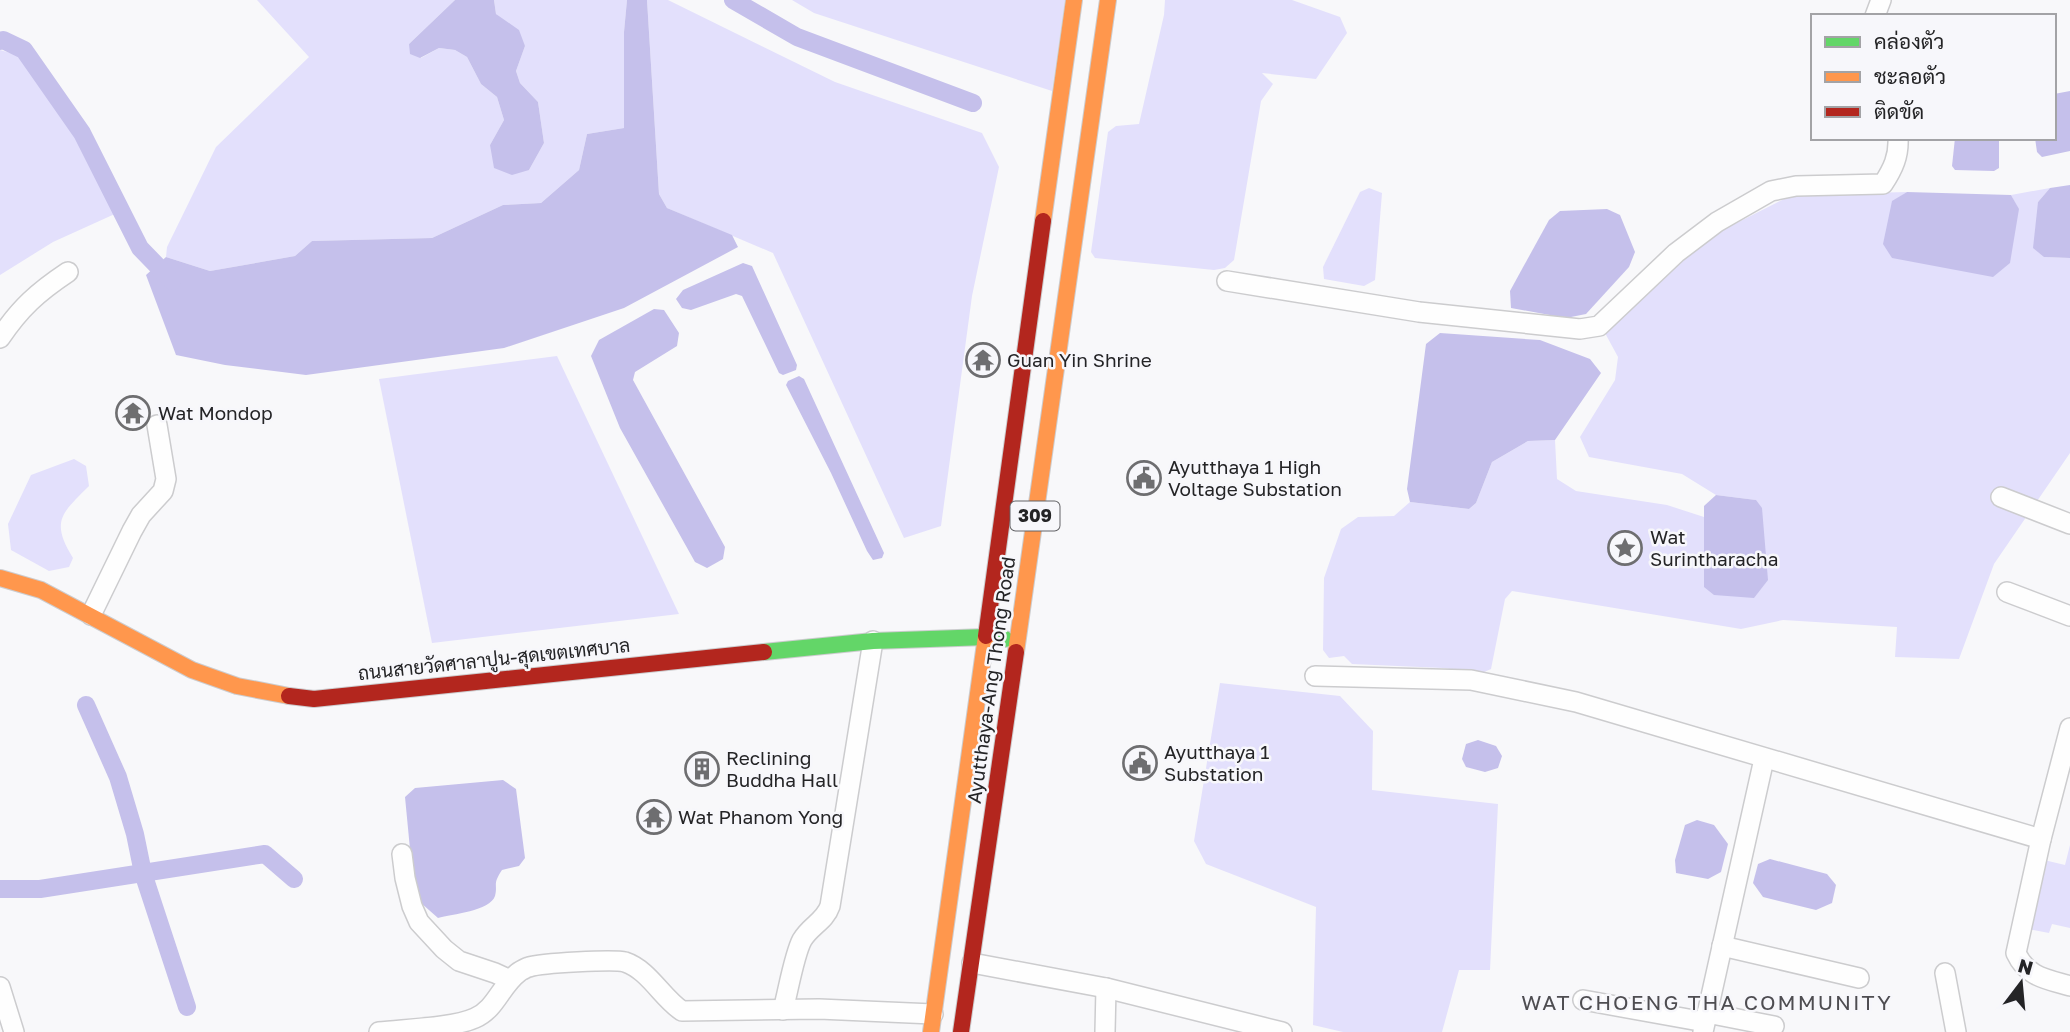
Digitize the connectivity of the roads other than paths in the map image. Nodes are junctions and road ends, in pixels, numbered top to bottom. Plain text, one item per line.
1 (1074, 0) edge
2 (1108, 0) edge
3 (1898, 140) edge
4 (68, 272) dead end
5 (1227, 281) dead end
6 (0, 338) edge
7 (157, 425) dead end
8 (2001, 497) dead end
9 (2070, 524) edge
10 (0, 578) edge
11 (2007, 593) dead end
12 (91, 615) junction
13 (2070, 616) edge
14 (986, 636) junction
15 (873, 641) junction
16 (1017, 641) junction
17 (1315, 676) dead end
18 (2070, 728) edge
19 (1764, 759) junction
20 (2041, 839) junction
21 (402, 854) dead end
22 (1722, 946) junction
23 (972, 963) junction
24 (1945, 973) dead end
25 (1858, 978) dead end
26 (510, 980) junction
27 (2070, 986) edge
28 (0, 987) edge
29 (1106, 988) junction
30 (1583, 1000) dead end
31 (783, 1010) junction
32 (1705, 1022) edge
33 (932, 1023) edge
34 (1774, 1026) dead end
35 (14, 1032) edge
36 (379, 1032) edge
37 (961, 1032) edge
38 (1105, 1032) edge
39 (1282, 1032) edge
40 (1956, 1032) edge

1 - 14 main road, Ayutthaya-Ang Thong Road / 309
2 - 16 main road, Ayutthaya-Ang Thong Road / 309
3 - 5 street
4 - 6 street
7 - 12 street
8 - 9 street
10 - 12 main road, ถนนสายวัดศาลาปูน-สุดเขตเทศบาล
11 - 13 street
12 - 15 main road, ถนนสายวัดศาลาปูน-สุดเขตเทศบาล
14 - 15 main road, ถนนสายวัดศาลาปูน-สุดเขตเทศบาล
14 - 16 main road, ถนนสายวัดศาลาปูน-สุดเขตเทศบาล
14 - 33 main road, Ayutthaya-Ang Thong Road / 309
15 - 31 street
16 - 23 main road, Ayutthaya-Ang Thong Road / 309
17 - 19 street
18 - 20 street
19 - 20 street
19 - 22 street
20 - 27 street
21 - 26 street
22 - 25 street
22 - 32 street
23 - 29 street
23 - 37 main road, Ayutthaya-Ang Thong Road / 309
24 - 40 street
26 - 31 street
26 - 36 street
28 - 35 street
29 - 38 street
29 - 39 street
30 - 32 street
31 - 33 street
32 - 34 street

